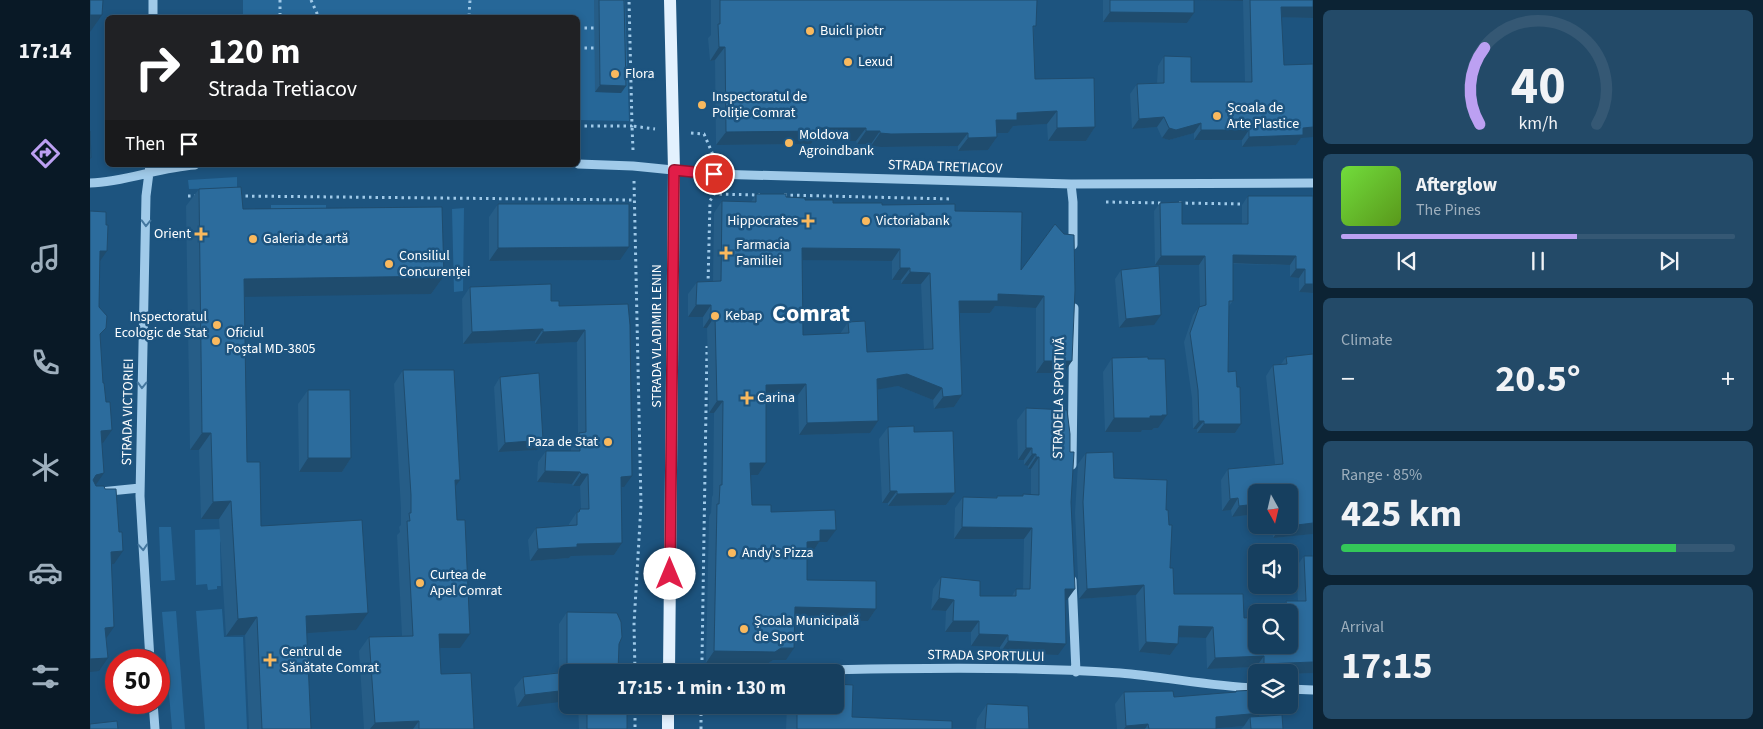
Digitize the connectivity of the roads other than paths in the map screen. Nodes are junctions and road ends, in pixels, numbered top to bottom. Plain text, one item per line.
1 (153, 0) edge
2 (670, 0) edge
3 (153, 15) edge
4 (580, 164) edge
5 (174, 167) edge
6 (150, 170) edge
7 (674, 170) junction
8 (90, 183) edge
9 (1313, 183) edge
10 (1071, 184) junction
11 (1074, 259) edge
12 (1074, 297) edge
13 (1071, 478) edge
14 (140, 488) junction
15 (90, 493) edge
16 (1071, 568) edge
17 (149, 649) edge
18 (669, 664) edge
19 (844, 670) edge
20 (1076, 672) junction
21 (1248, 688) edge
22 (1298, 689) edge
23 (1313, 690) edge
24 (154, 714) edge
25 (668, 714) edge
26 (155, 729) edge
27 (668, 729) edge

1 - 3 street
2 - 7 main road, STRADA VLADIMIR LENIN
4 - 7 street, STRADA TRETIACOV
5 - 6 street
6 - 8 street
6 -> 14 street, STRADA VICTORIEI
7 - 10 street, STRADA TRETIACOV
7 - 18 main road, STRADA VLADIMIR LENIN
9 - 10 street, STRADA TRETIACOV
10 - 11 street
12 - 13 street, STRADELA SPORTIVĂ
14 - 15 street
14 -> 17 street, STRADA VICTORIEI
16 - 20 street
19 - 20 street, STRADA SPORTULUI
20 - 21 street, STRADA SPORTULUI
22 - 23 street
24 - 26 street
25 - 27 main road

